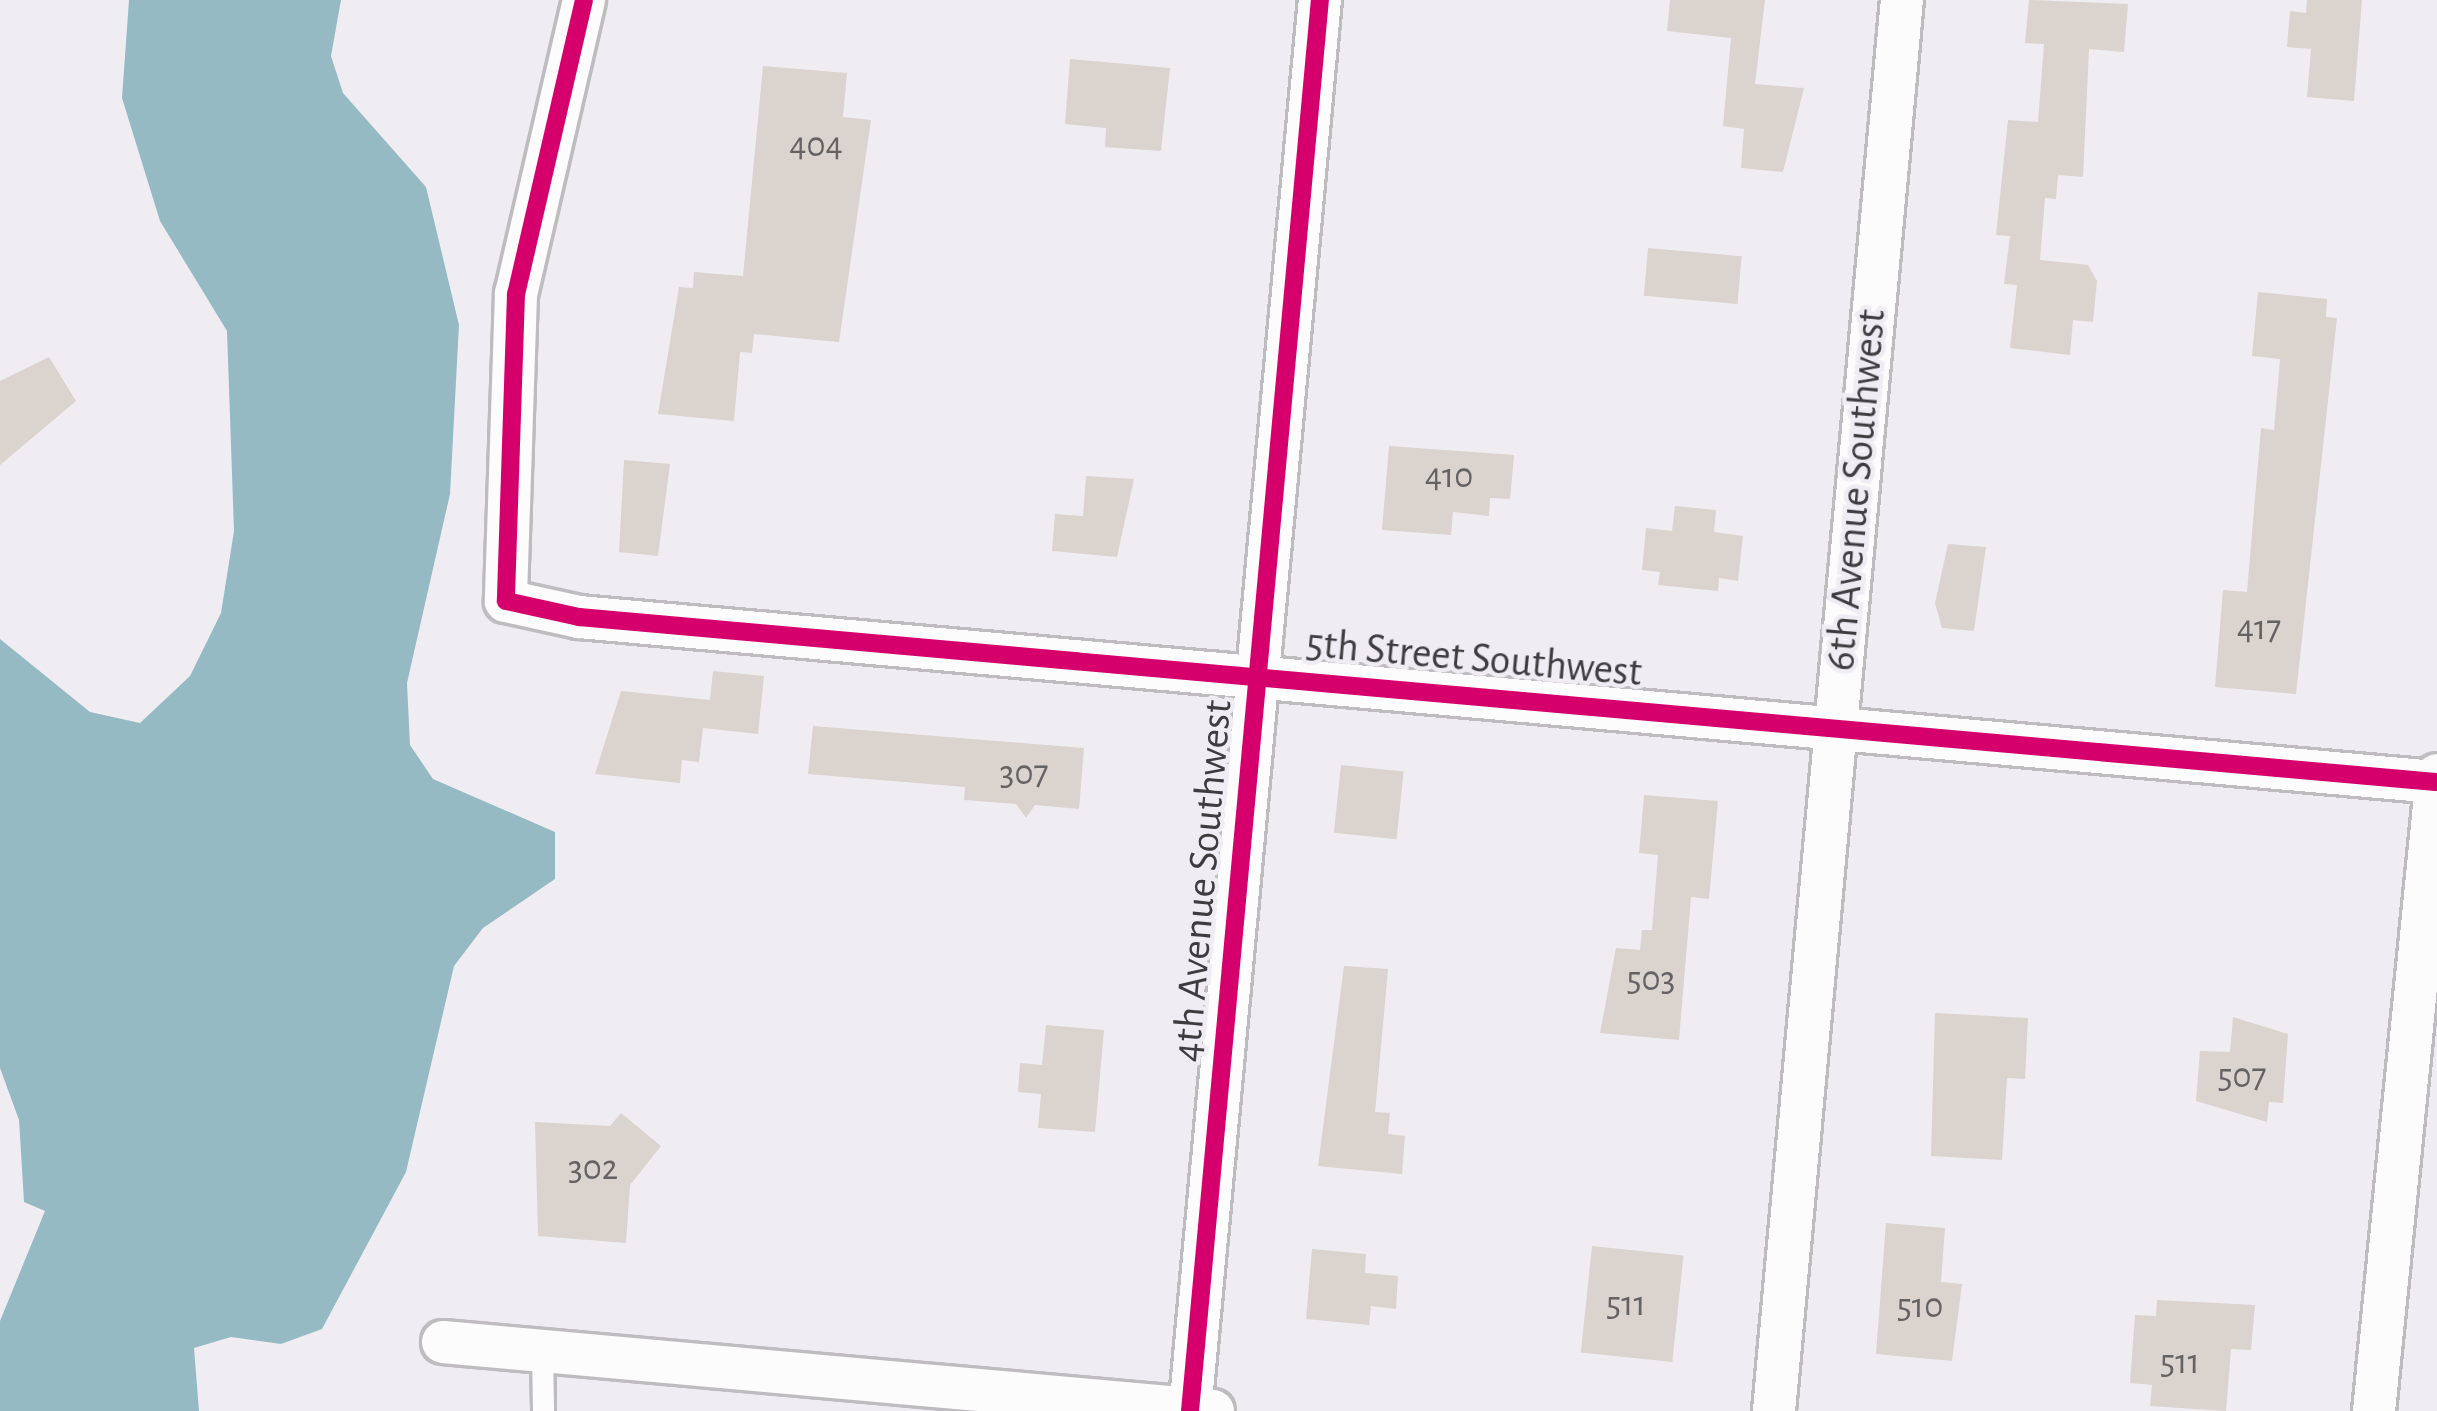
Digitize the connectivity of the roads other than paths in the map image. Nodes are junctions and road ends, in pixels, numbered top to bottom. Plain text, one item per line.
1 (584, 0) edge
2 (1320, 0) edge
3 (1902, 0) edge
4 (1257, 675) junction
5 (1834, 728) junction
6 (2437, 778) edge
7 (443, 1342) dead end
8 (542, 1351) junction
9 (1198, 1410) edge
10 (543, 1411) edge
11 (1774, 1411) edge
12 (2374, 1411) edge

1 - 4 street, 5th Street Southwest
2 - 4 street, 4th Avenue Southwest
3 - 5 street, 6th Avenue Southwest
4 - 5 street, 5th Street Southwest
4 - 9 street, 4th Avenue Southwest
5 - 6 street, 5th Street Southwest
5 - 11 street, 6th Avenue Southwest
6 - 12 street
7 - 8 street
8 - 9 street
8 - 10 lane

